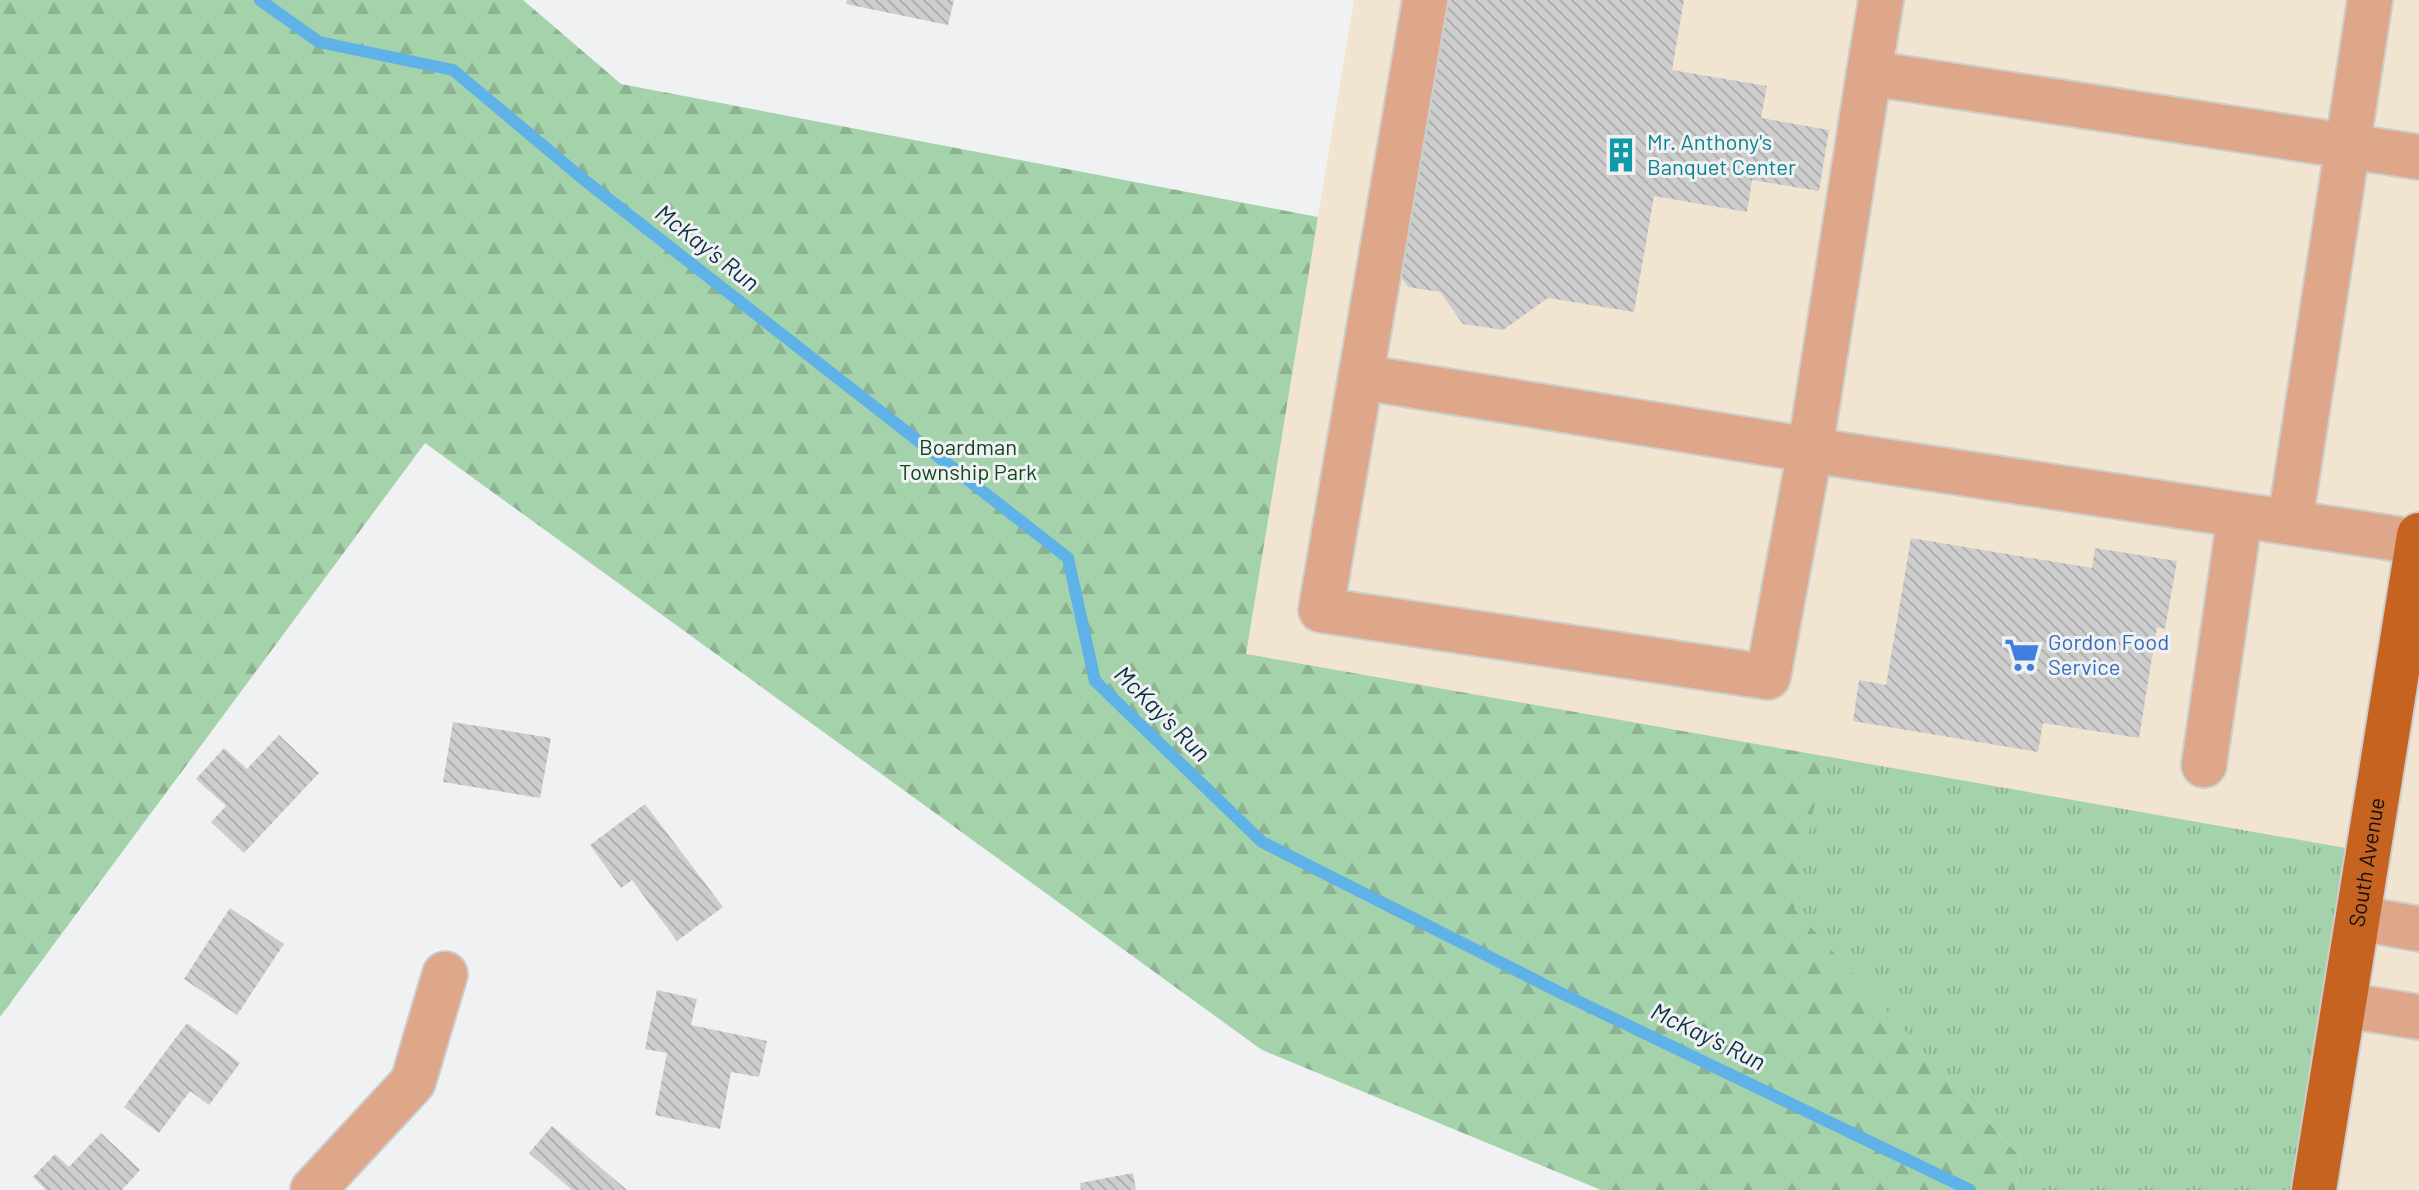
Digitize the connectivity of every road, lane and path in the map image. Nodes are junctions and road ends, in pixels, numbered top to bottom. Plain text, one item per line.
1 (1425, 0) edge
2 (1881, 0) edge
3 (2370, 0) edge
4 (1869, 73) junction
5 (2348, 145) junction
6 (2419, 157) edge
7 (1361, 377) junction
8 (1810, 450) junction
9 (2240, 515) junction
10 (2290, 522) junction
11 (2418, 539) edge
12 (2204, 765) dead end
13 (2358, 918) junction
14 (2419, 929) edge
15 (445, 974) dead end
16 (2344, 1005) junction
17 (2419, 1017) edge
18 (313, 1190) edge
19 (2314, 1190) edge

1 - 7 street
2 - 4 street
3 - 5 street
4 - 5 street
4 - 8 street
5 - 6 street
5 - 10 street
7 - 8 street
7 - 8 street
8 - 9 street
9 - 10 street
9 - 12 street
10 - 11 street
11 - 13 main road, South Avenue
13 - 14 street
13 - 16 main road, South Avenue
15 - 18 street
16 - 17 street
16 - 19 main road, South Avenue

